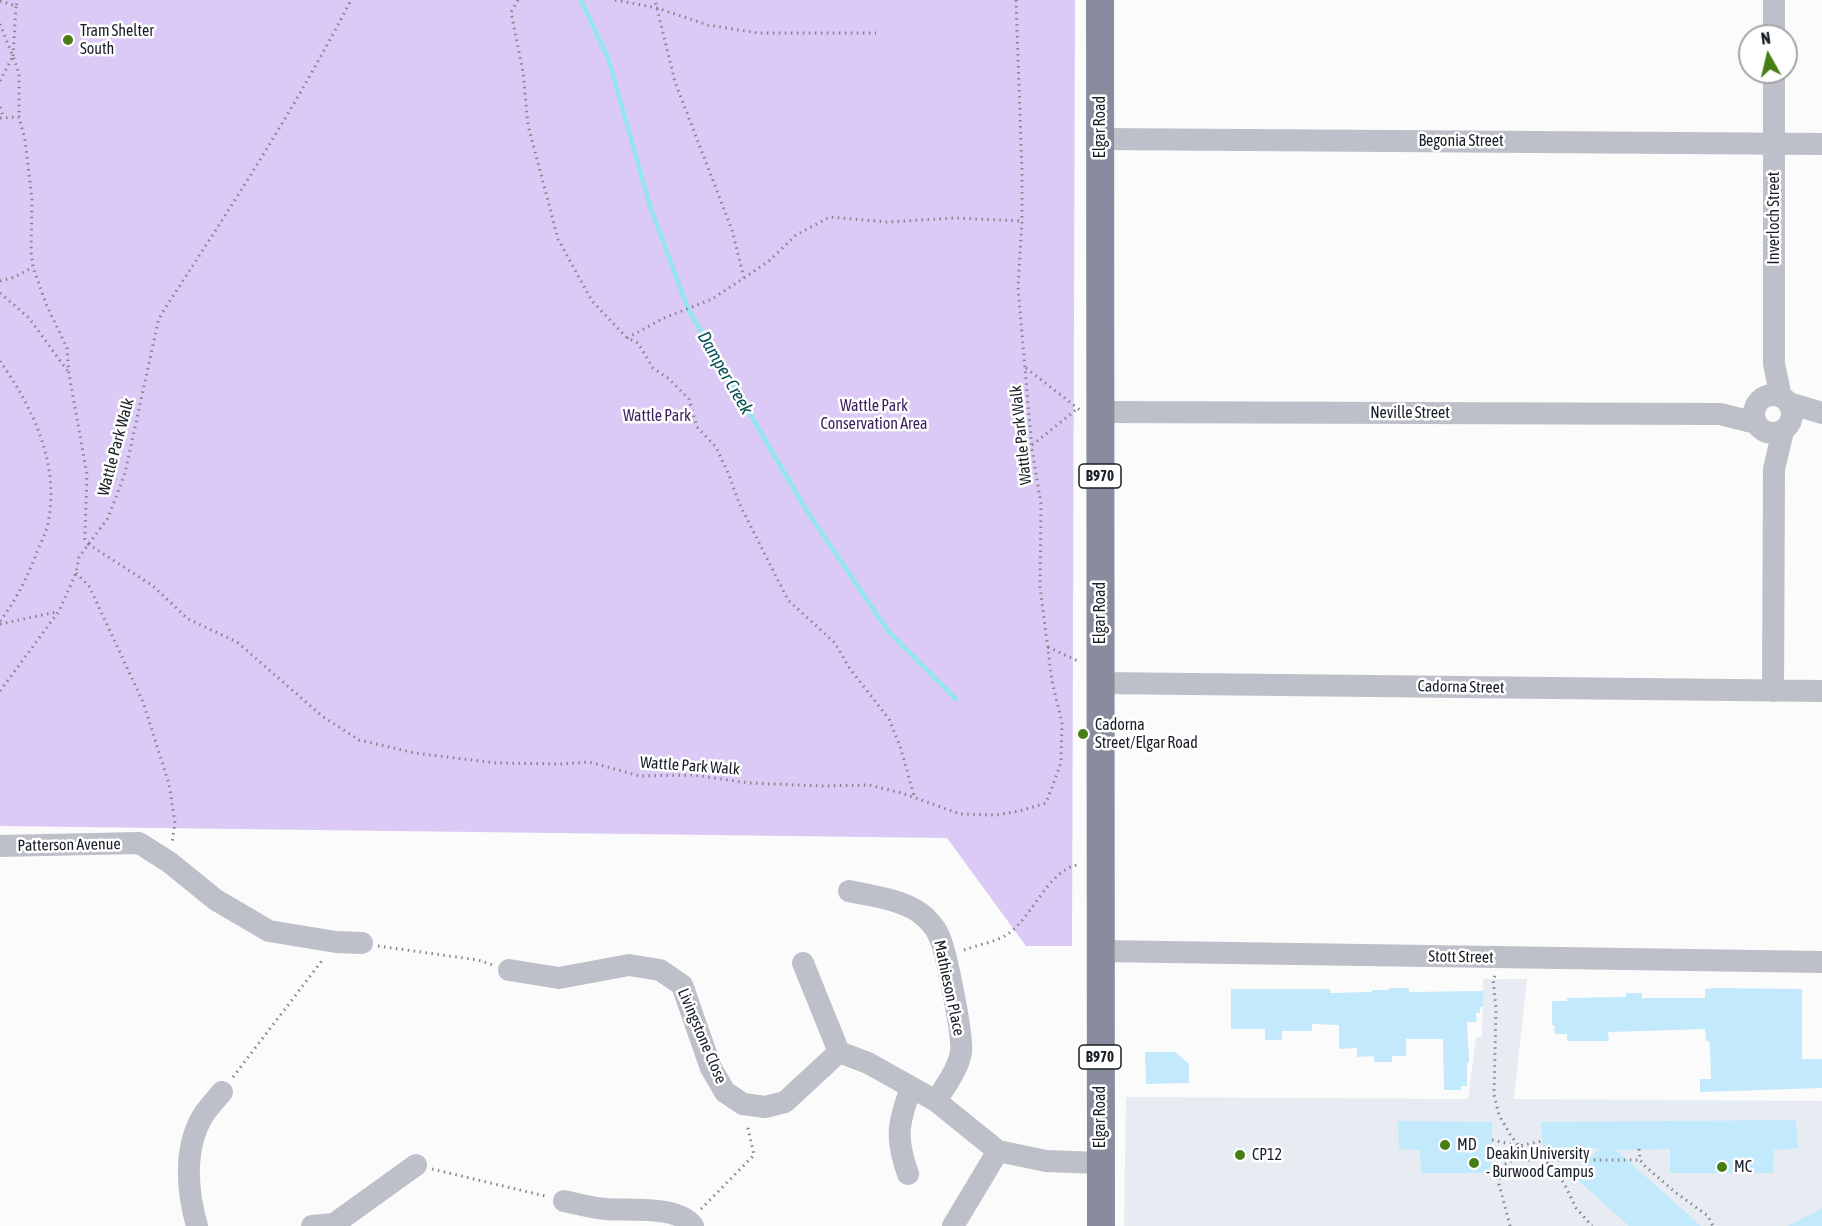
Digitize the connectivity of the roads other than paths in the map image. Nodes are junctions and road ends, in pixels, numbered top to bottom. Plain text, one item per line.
1 (1100, 0) edge
2 (1774, 0) edge
3 (1774, 24) edge
4 (1774, 84) edge
5 (1100, 139) junction
6 (1774, 144) junction
7 (1822, 144) edge
8 (1088, 411) junction
9 (1773, 414) junction
10 (1822, 414) edge
11 (1100, 677) junction
12 (1773, 691) junction
13 (1822, 691) edge
14 (0, 846) edge
15 (849, 891) dead end
16 (362, 944) road end
17 (1100, 951) junction
18 (1822, 962) edge
19 (803, 963) dead end
20 (509, 969) road end
21 (839, 1052) junction
22 (911, 1088) junction
23 (222, 1092) road end
24 (936, 1101) junction
25 (998, 1151) junction
26 (1100, 1162) junction
27 (416, 1165) road end
28 (908, 1174) dead end
29 (564, 1201) road end
30 (691, 1223) edge
31 (197, 1226) edge
32 (204, 1226) edge
33 (312, 1226) edge
34 (953, 1226) edge
35 (1101, 1226) edge

1 - 5 main road, Elgar Road / B970
2 - 3 street
4 - 6 street, Inverloch Street
5 - 6 street, Begonia Street
5 - 8 main road, Elgar Road / B970
6 - 7 street, Begonia Street
6 - 9 street, Inverloch Street
8 - 9 street, Neville Street
8 - 11 main road, Elgar Road / B970
9 - 10 street
9 - 12 street, Inverloch Street
11 - 12 street, Cadorna Street
11 - 17 main road, Elgar Road / B970
12 - 13 street, Cadorna Street
14 - 16 street, Patterson Avenue
15 - 24 street, Mathieson Place
17 - 18 street, Stott Street
17 - 26 main road, Elgar Road / B970
19 - 21 street
20 - 21 street, Livingstone Close
21 - 22 street
22 - 24 street
22 - 28 street
23 - 31 street
24 - 25 street
25 - 26 street
25 - 34 street
26 - 35 main road, Elgar Road / B970
27 - 33 street
29 - 30 street
31 - 32 street

